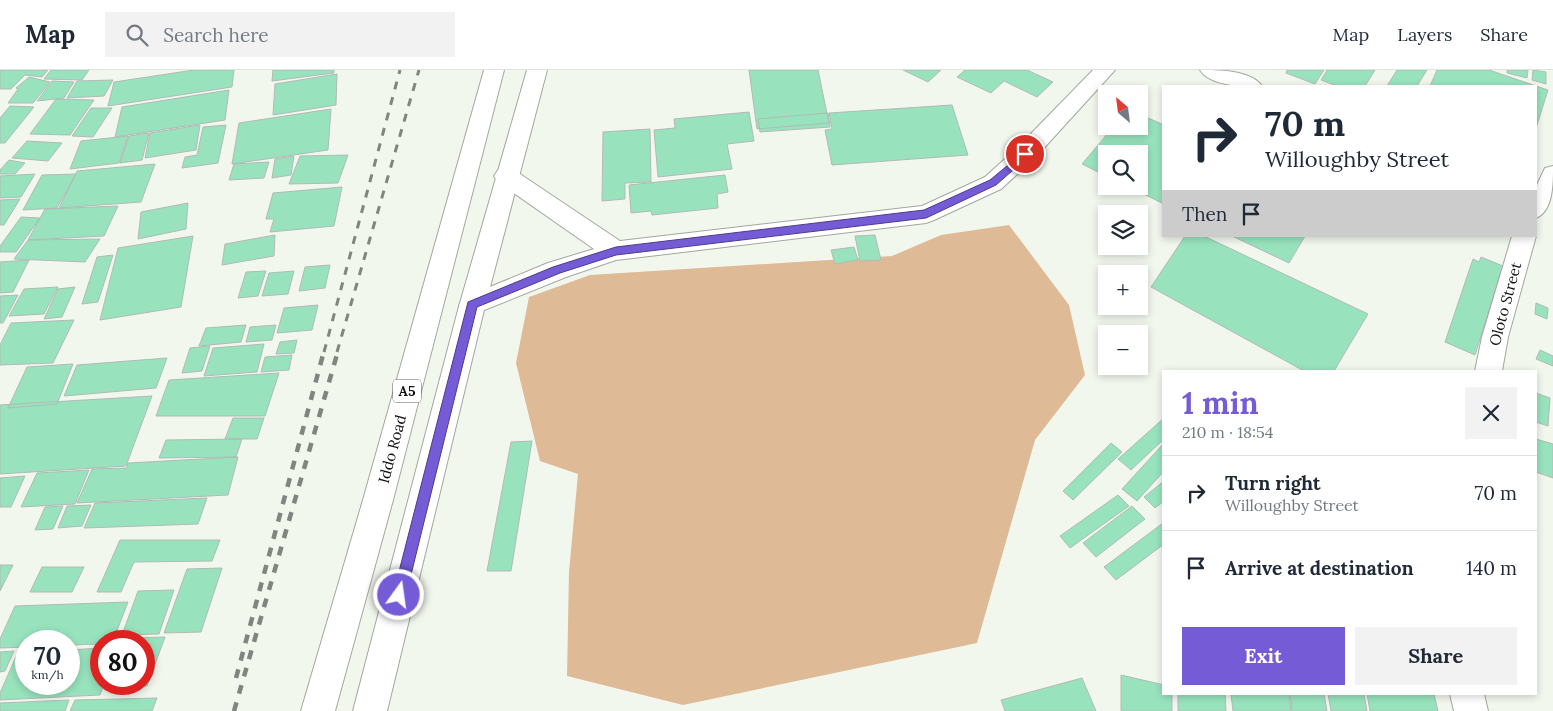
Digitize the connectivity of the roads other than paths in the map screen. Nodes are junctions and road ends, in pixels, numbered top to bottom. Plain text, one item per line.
1 (494, 70) edge
2 (537, 70) edge
3 (1105, 70) edge
4 (1210, 70) edge
5 (1248, 85) edge
6 (1553, 174) edge
7 (506, 176) junction
8 (1542, 202) edge
9 (1524, 237) edge
10 (616, 251) junction
11 (472, 305) junction
12 (1488, 370) edge
13 (1468, 695) edge
14 (318, 711) edge
15 (370, 711) edge
16 (1471, 711) edge

1 - 14 main road, Iddo Road / A5
2 - 7 main road
3 - 10 main road
4 - 5 main road
6 - 8 main road
7 - 10 main road
7 - 11 main road
9 - 12 main road, Oloto Street
10 - 11 main road
11 - 15 main road
13 - 16 main road

